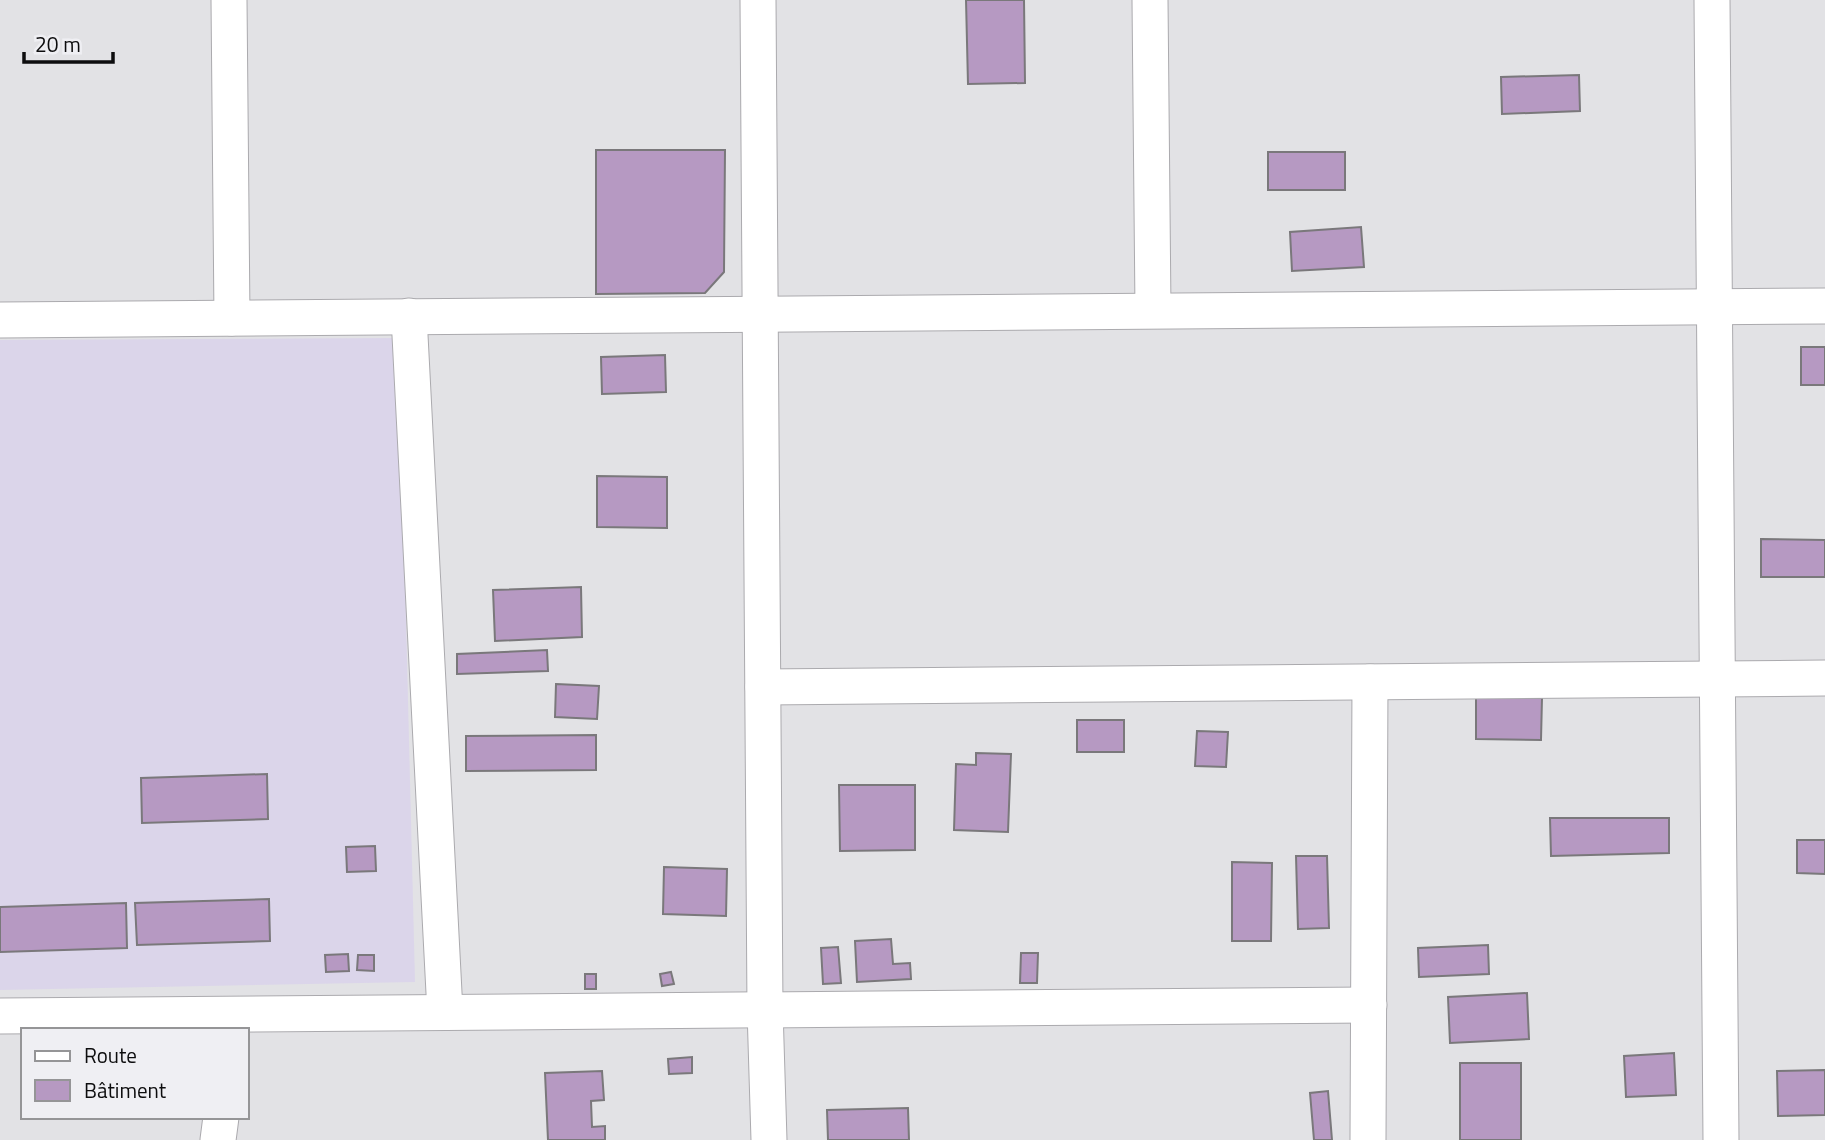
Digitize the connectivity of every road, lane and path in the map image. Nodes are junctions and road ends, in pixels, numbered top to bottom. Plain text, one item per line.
1 (229, 0) edge
2 (758, 0) edge
3 (1150, 0) edge
4 (1712, 0) edge
5 (1715, 306) junction
6 (1825, 306) edge
7 (1153, 310) junction
8 (760, 313) junction
9 (409, 316) junction
10 (232, 318) junction
11 (0, 320) edge
12 (1825, 678) edge
13 (1717, 679) junction
14 (1370, 682) junction
15 (763, 687) junction
16 (1368, 1005) junction
17 (765, 1009) junction
18 (445, 1012) junction
19 (0, 1016) edge
20 (235, 1022) edge
21 (221, 1119) edge
22 (218, 1140) edge
23 (769, 1140) edge
24 (1368, 1140) edge
25 (1721, 1140) edge

1 - 10 street
2 - 8 street
3 - 7 street
4 - 5 street
5 - 6 street
5 - 7 street
5 - 13 street
7 - 8 street
8 - 9 street
8 - 15 street
9 - 10 street
9 - 18 street
10 - 11 street
12 - 13 street
13 - 14 street
13 - 25 street
14 - 15 street
14 - 16 street
15 - 17 street
16 - 17 street
16 - 24 street
17 - 18 street
17 - 23 street
18 - 20 street
19 - 20 street
21 - 22 street

